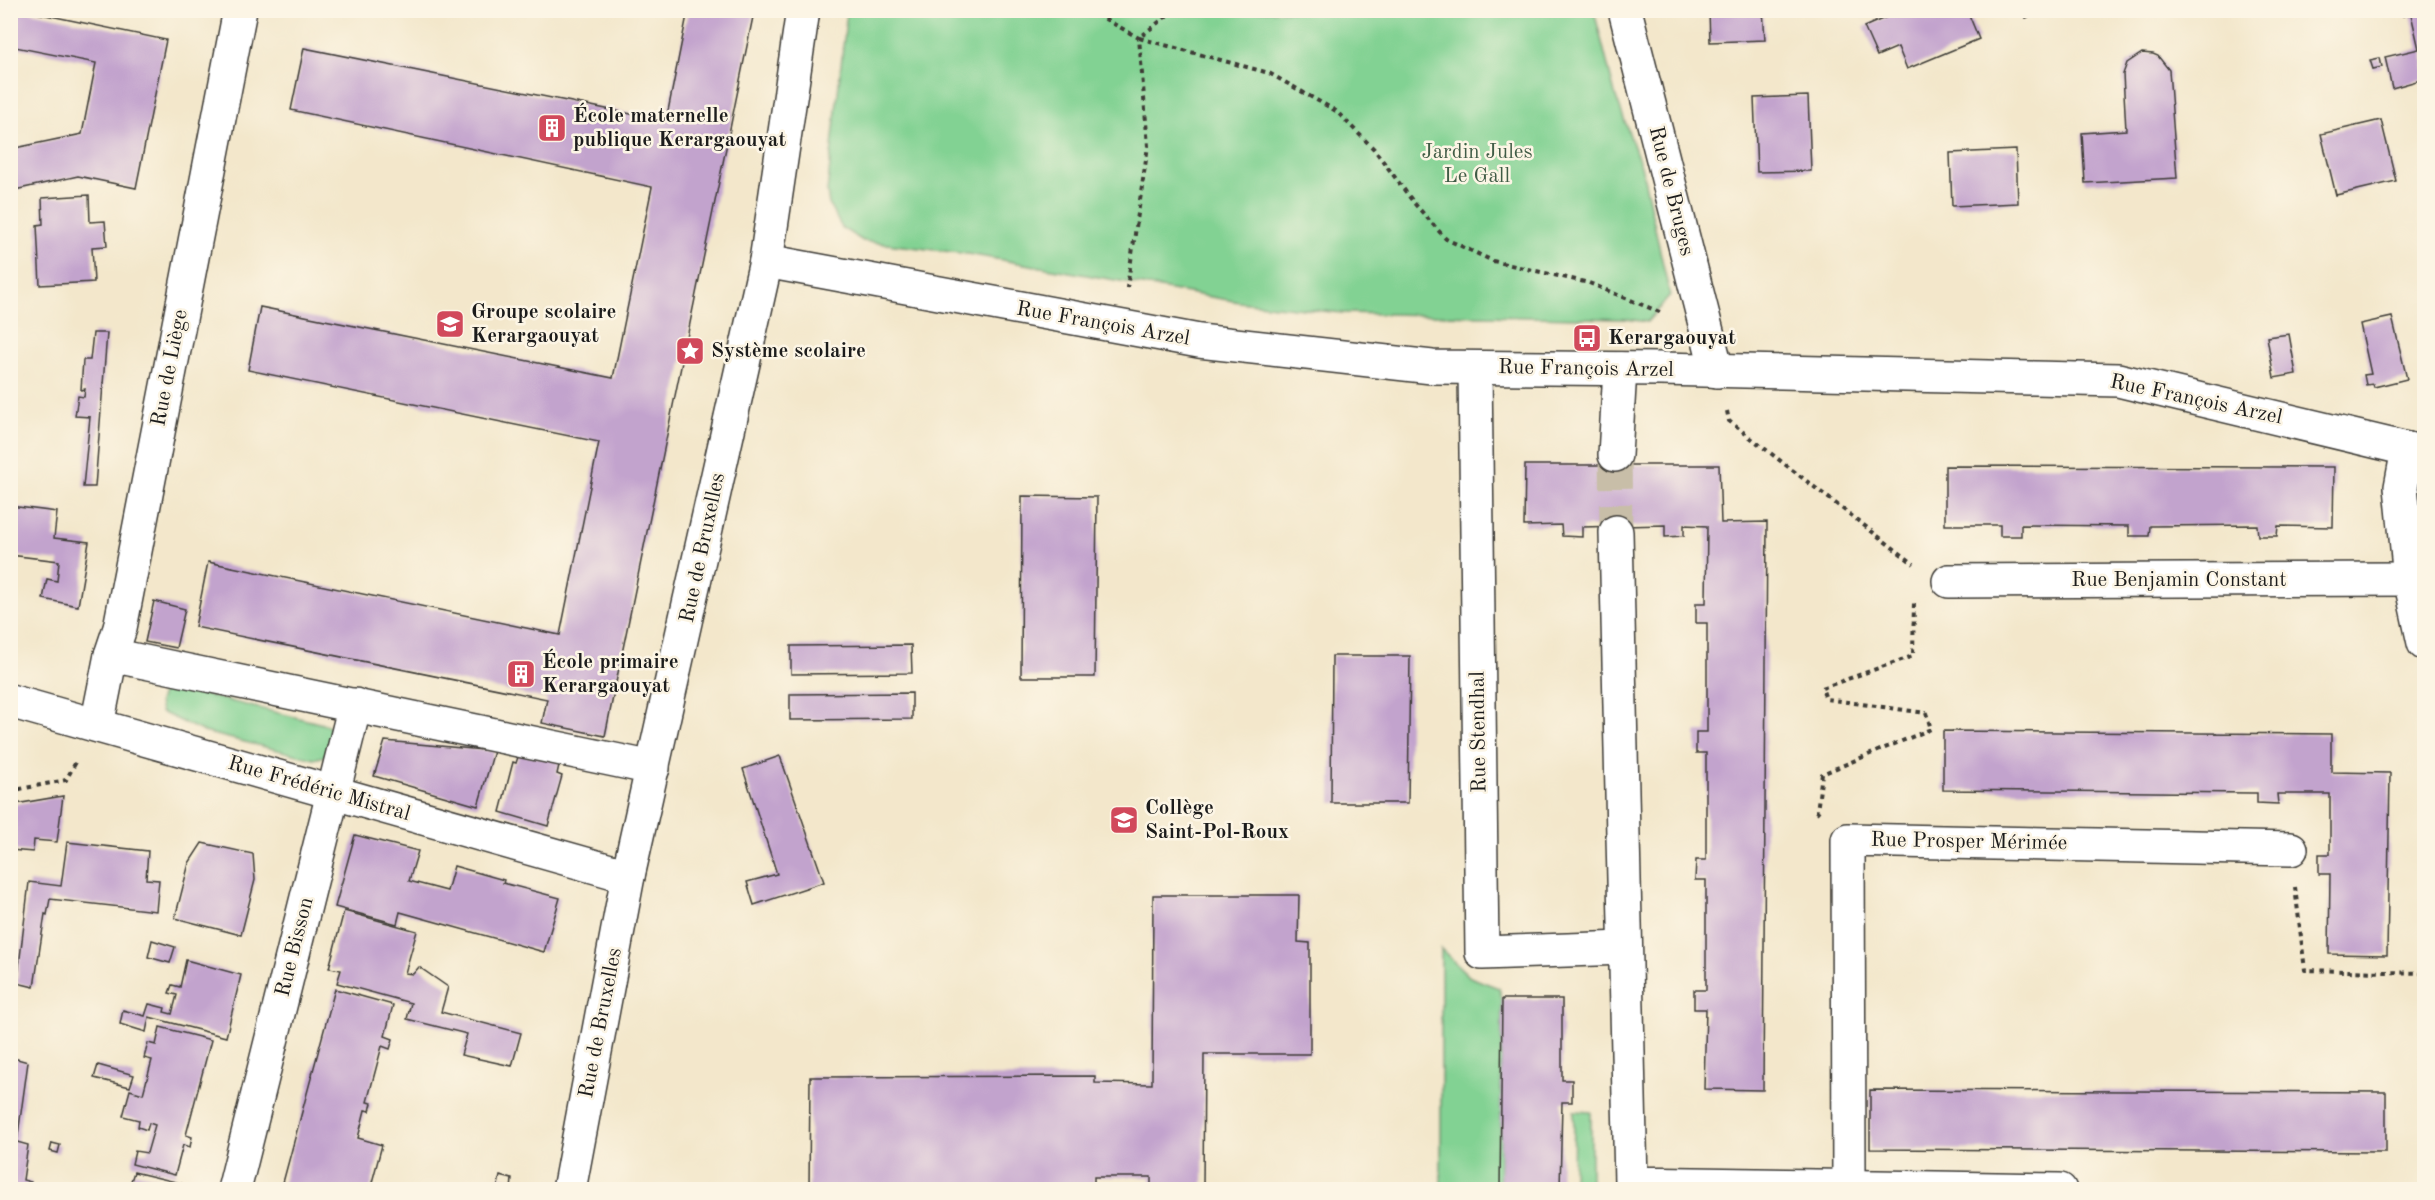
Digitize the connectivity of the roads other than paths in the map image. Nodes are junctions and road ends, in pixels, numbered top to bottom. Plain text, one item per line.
1 (240, 10) edge
2 (803, 10) edge
3 (1625, 10) edge
4 (765, 261) junction
5 (1475, 368) junction
6 (1620, 369) junction
7 (1717, 371) junction
8 (2416, 451) edge
9 (1615, 455) tunnel mouth
10 (1616, 532) tunnel mouth
11 (2410, 579) junction
12 (1948, 581) dead end
13 (2424, 643) edge
14 (111, 655) junction
15 (10, 701) edge
16 (355, 705) junction
17 (97, 725) junction
18 (653, 768) junction
19 (334, 794) junction
20 (2291, 849) road end
21 (628, 876) junction
22 (1625, 948) junction
23 (1849, 1185) junction
24 (234, 1190) edge
25 (569, 1190) edge
26 (2060, 1190) edge

1 - 14 street, Rue de Liège
2 - 4 street, Rue de Bruxelles
3 - 7 street, Rue de Bruges
4 - 5 street, Rue François Arzel
4 - 18 street, Rue de Bruxelles
5 - 6 street, Rue François Arzel
5 - 22 street, Rue Stendhal
6 - 7 street, Rue François Arzel
6 - 9 street
7 - 8 street, Rue François Arzel
8 - 11 street
10 - 22 street
11 - 12 street, Rue Benjamin Constant
11 - 13 street
14 - 16 street
14 - 17 street, Rue de Liège
15 - 17 street, Rue Frédéric Mistral
16 - 18 street
16 - 19 street, Rue Bisson
17 - 19 street, Rue Frédéric Mistral
18 - 21 street, Rue de Bruxelles
19 - 21 street, Rue Frédéric Mistral
19 - 24 street, Rue Bisson
20 - 23 street, Rue Prosper Mérimée
21 - 25 street, Rue de Bruxelles
22 - 23 street
23 - 26 street

